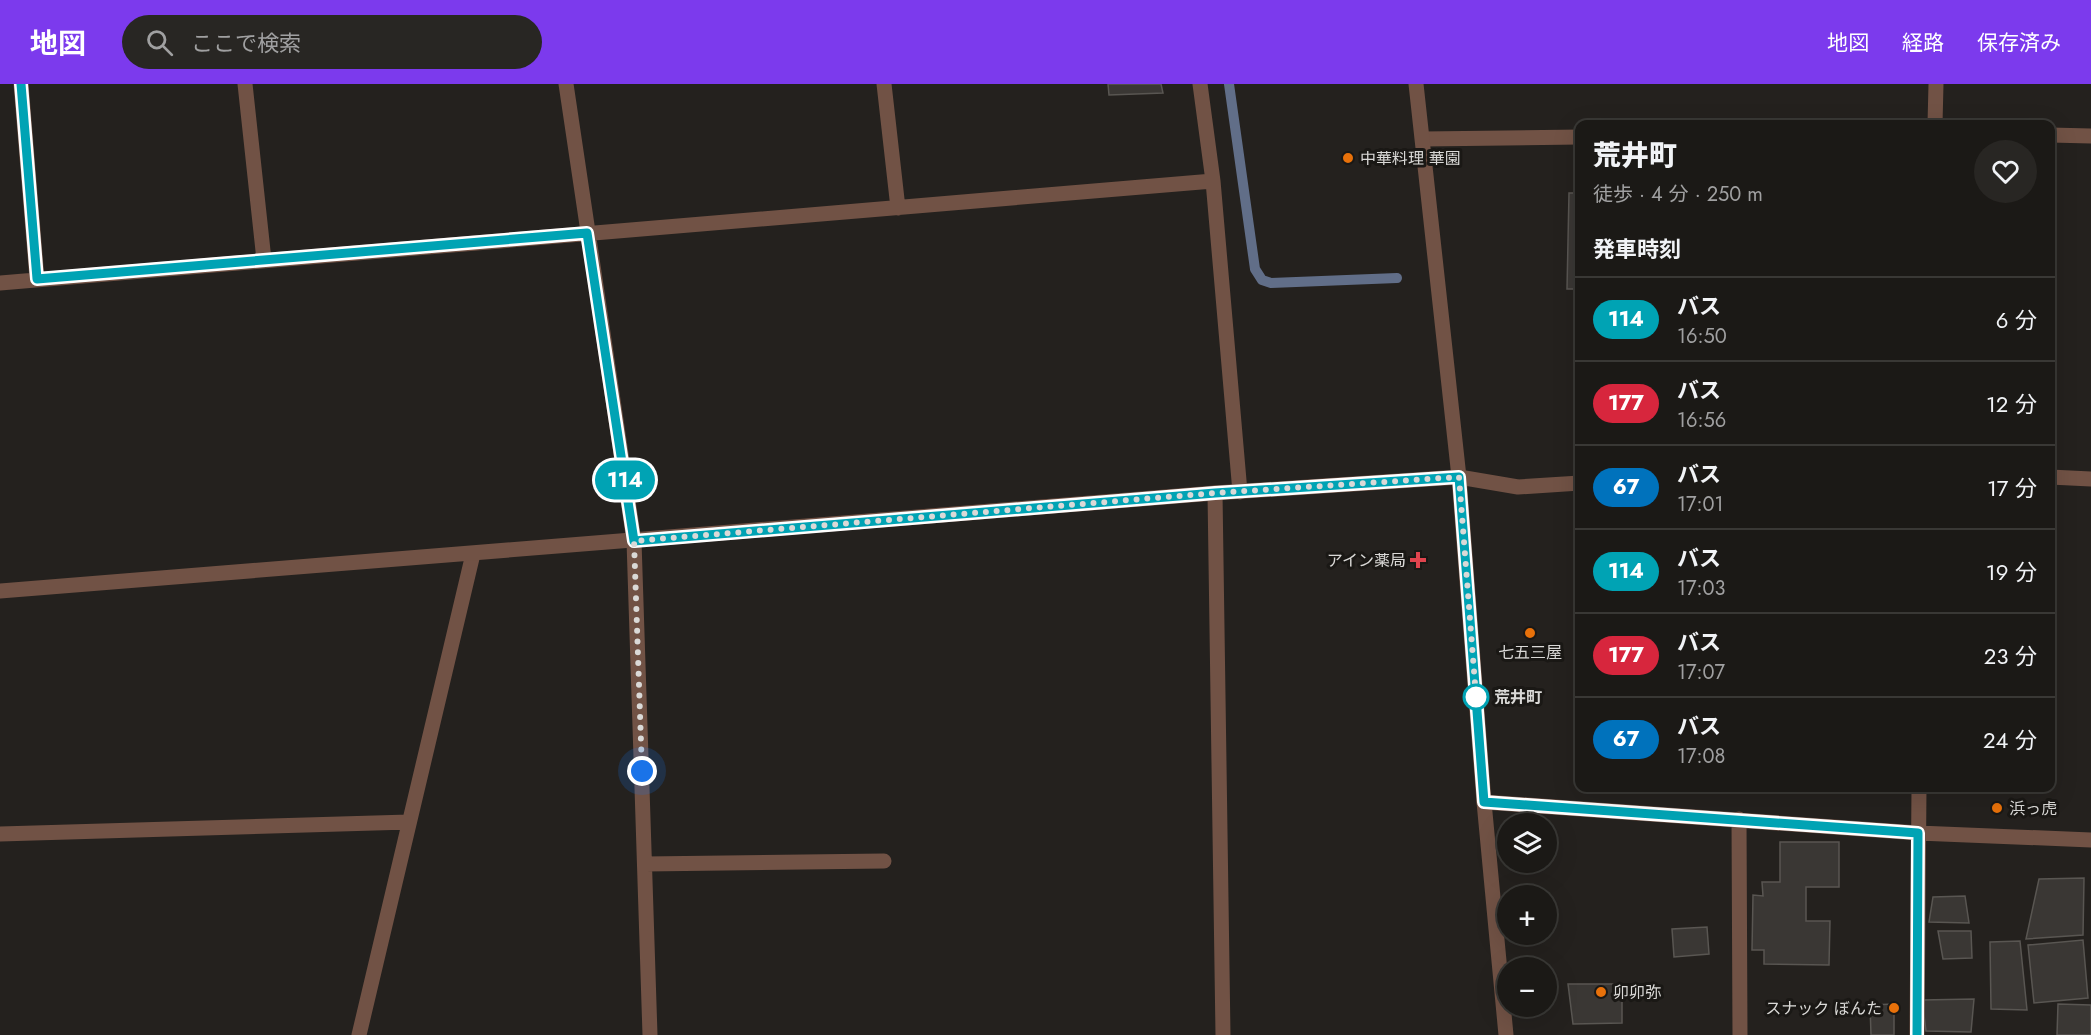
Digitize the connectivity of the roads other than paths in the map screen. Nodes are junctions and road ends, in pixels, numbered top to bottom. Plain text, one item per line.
1 (21, 84) edge
2 (244, 84) edge
3 (566, 84) edge
4 (884, 84) edge
5 (1200, 84) edge
6 (1416, 84) edge
7 (1936, 84) edge
8 (1935, 120) edge
9 (2055, 135) edge
10 (2091, 136) edge
11 (1575, 137) edge
12 (1423, 139) junction
13 (1213, 181) junction
14 (898, 208) junction
15 (587, 233) junction
16 (264, 260) junction
17 (37, 279) junction
18 (0, 283) edge
19 (1459, 477) junction
20 (2055, 477) edge
21 (2091, 479) edge
22 (1575, 483) edge
23 (1240, 492) junction
24 (1215, 493) junction
25 (634, 541) junction
26 (473, 554) junction
27 (0, 591) edge
28 (1918, 792) edge
29 (1484, 802) junction
30 (1738, 819) junction
31 (409, 822) junction
32 (1918, 833) junction
33 (0, 834) edge
34 (2091, 840) edge
35 (884, 861) dead end
36 (645, 864) junction
37 (359, 1035) edge
38 (650, 1035) edge
39 (1223, 1035) edge
40 (1506, 1035) edge
41 (1740, 1035) edge
42 (1917, 1035) edge

1 - 17 street
2 - 16 street
3 - 15 street
4 - 14 street
5 - 13 street
6 - 12 street
7 - 8 street
9 - 10 street
11 - 12 street
12 - 19 street
13 - 14 street
13 - 23 street
14 - 15 street
15 - 16 street
15 - 25 street
16 - 17 street
17 - 18 street
19 - 22 street
19 - 23 street
19 - 29 street
20 - 21 street
23 - 24 street
24 - 25 street
24 - 39 street
25 - 26 street
25 - 36 street
26 - 27 street
26 - 31 street
28 - 32 street
29 - 30 street
29 - 40 street
30 - 32 street
30 - 41 street
31 - 33 street
31 - 37 street
32 - 34 street
32 - 42 street
35 - 36 street
36 - 38 street

